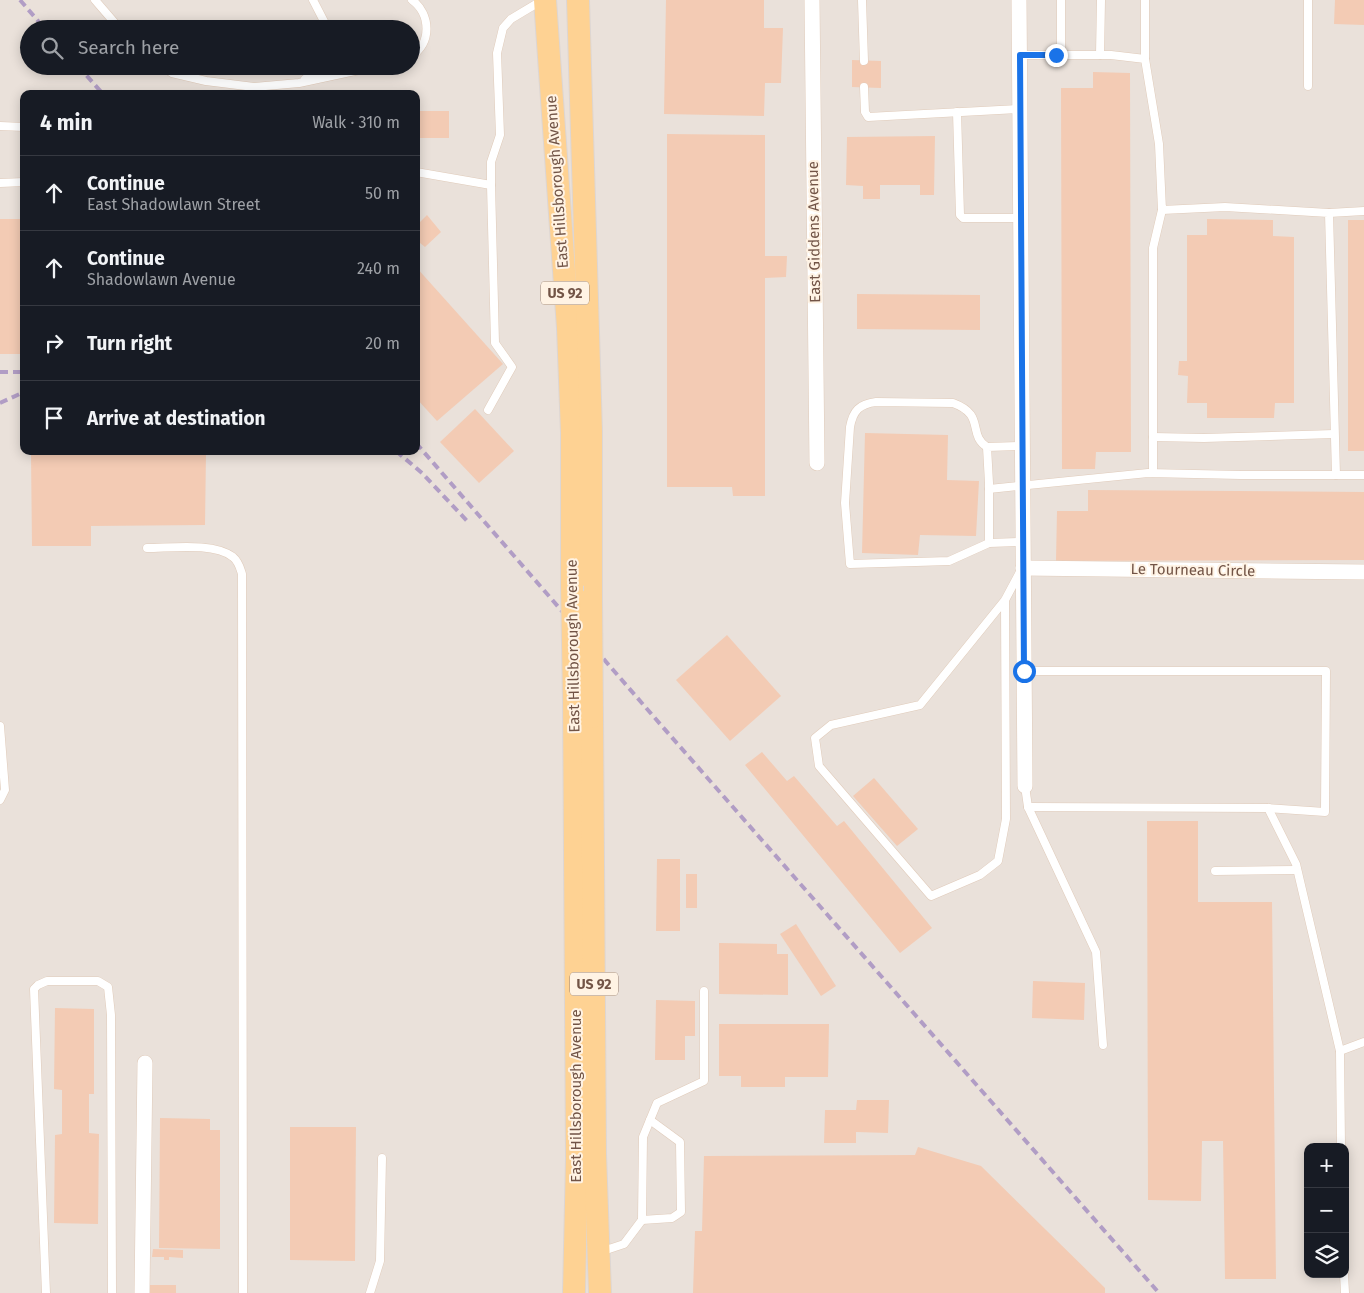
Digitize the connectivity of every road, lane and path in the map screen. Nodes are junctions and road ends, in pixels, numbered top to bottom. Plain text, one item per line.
1 (95, 0) edge
2 (313, 0) edge
3 (412, 0) edge
4 (544, 0) edge
5 (812, 0) edge
6 (862, 0) edge
7 (1019, 0) edge
8 (1061, 0) edge
9 (1101, 0) edge
10 (1145, 0) edge
11 (1308, 0) edge
12 (575, 3) edge
13 (112, 20) edge
14 (323, 20) edge
15 (420, 52) edge
16 (1020, 55) junction
17 (1061, 55) junction
18 (1100, 55) junction
19 (1145, 59) junction
20 (864, 60) dead end
21 (180, 75) edge
22 (312, 75) edge
23 (336, 75) edge
24 (299, 83) junction
25 (1308, 86) dead end
26 (864, 87) dead end
27 (1020, 109) junction
28 (957, 112) junction
29 (0, 126) edge
30 (20, 127) edge
31 (420, 173) edge
32 (20, 182) edge
33 (0, 183) edge
34 (491, 185) junction
35 (1162, 210) junction
36 (1364, 211) edge
37 (1329, 213) junction
38 (1021, 218) junction
39 (488, 410) dead end
40 (1334, 434) junction
41 (1153, 437) junction
42 (1022, 446) junction
43 (987, 447) junction
44 (817, 463) dead end
45 (1153, 473) junction
46 (1336, 475) junction
47 (1364, 475) edge
48 (1022, 486) junction
49 (989, 489) junction
50 (1022, 542) junction
51 (989, 543) junction
52 (147, 548) dead end
53 (1023, 568) junction
54 (1364, 572) edge
55 (1005, 600) junction
56 (1024, 671) junction
57 (0, 726) edge
58 (1026, 786) joint
59 (0, 800) edge
60 (1028, 807) junction
61 (1268, 808) junction
62 (1297, 870) junction
63 (1215, 871) dead end
64 (704, 991) dead end
65 (1364, 1042) edge
66 (1103, 1045) dead end
67 (1340, 1051) junction
68 (145, 1062) dead end
69 (650, 1120) junction
70 (1341, 1143) edge
71 (382, 1158) dead end
72 (642, 1220) junction
73 (600, 1252) junction
74 (1344, 1278) edge
75 (46, 1293) edge
76 (112, 1293) edge
77 (142, 1293) edge
78 (243, 1293) edge
79 (370, 1293) edge
80 (574, 1293) edge
81 (600, 1293) edge
82 (1345, 1293) edge

1 - 13 lane
2 - 14 lane
3 - 15 lane
4 - 34 lane
4 - 80 main road, East Hillsborough Avenue / US 92, bridge
5 - 44 street, East Giddens Avenue
6 - 20 lane
7 - 16 street
8 - 17 lane
9 - 18 lane
10 - 19 lane
11 - 25 lane
12 - 73 main road, East Hillsborough Avenue / US 92, bridge
16 - 17 lane
16 - 27 street
17 - 18 lane
18 - 19 lane
19 - 35 lane
21 - 24 lane
22 - 24 lane
23 - 24 lane
26 - 28 lane
27 - 28 lane
27 - 38 street
28 - 38 lane
29 - 30 lane
31 - 34 lane
32 - 33 lane
34 - 39 lane
35 - 37 lane
35 - 41 lane
36 - 37 lane
37 - 40 lane
38 - 42 street
40 - 41 lane
40 - 46 lane
41 - 45 lane
42 - 43 lane
42 - 48 street
43 - 49 lane
43 - 51 lane
45 - 46 lane
45 - 48 lane
46 - 47 lane
48 - 49 lane
48 - 50 street
49 - 51 lane
50 - 51 lane
50 - 53 street
52 - 78 lane
53 - 54 street, Le Tourneau Circle
53 - 55 lane
53 - 56 street
55 - 55 lane
56 - 58 street
56 - 61 lane
57 - 59 lane
58 - 60 lane
60 - 61 lane
60 - 66 lane
61 - 62 lane
62 - 63 lane
62 - 67 lane
64 - 69 lane
65 - 67 lane
67 - 70 lane
68 - 77 street
69 - 72 lane
69 - 72 lane
71 - 79 lane
72 - 73 lane
73 - 81 main road, East Hillsborough Avenue / US 92
74 - 82 lane
75 - 76 lane

